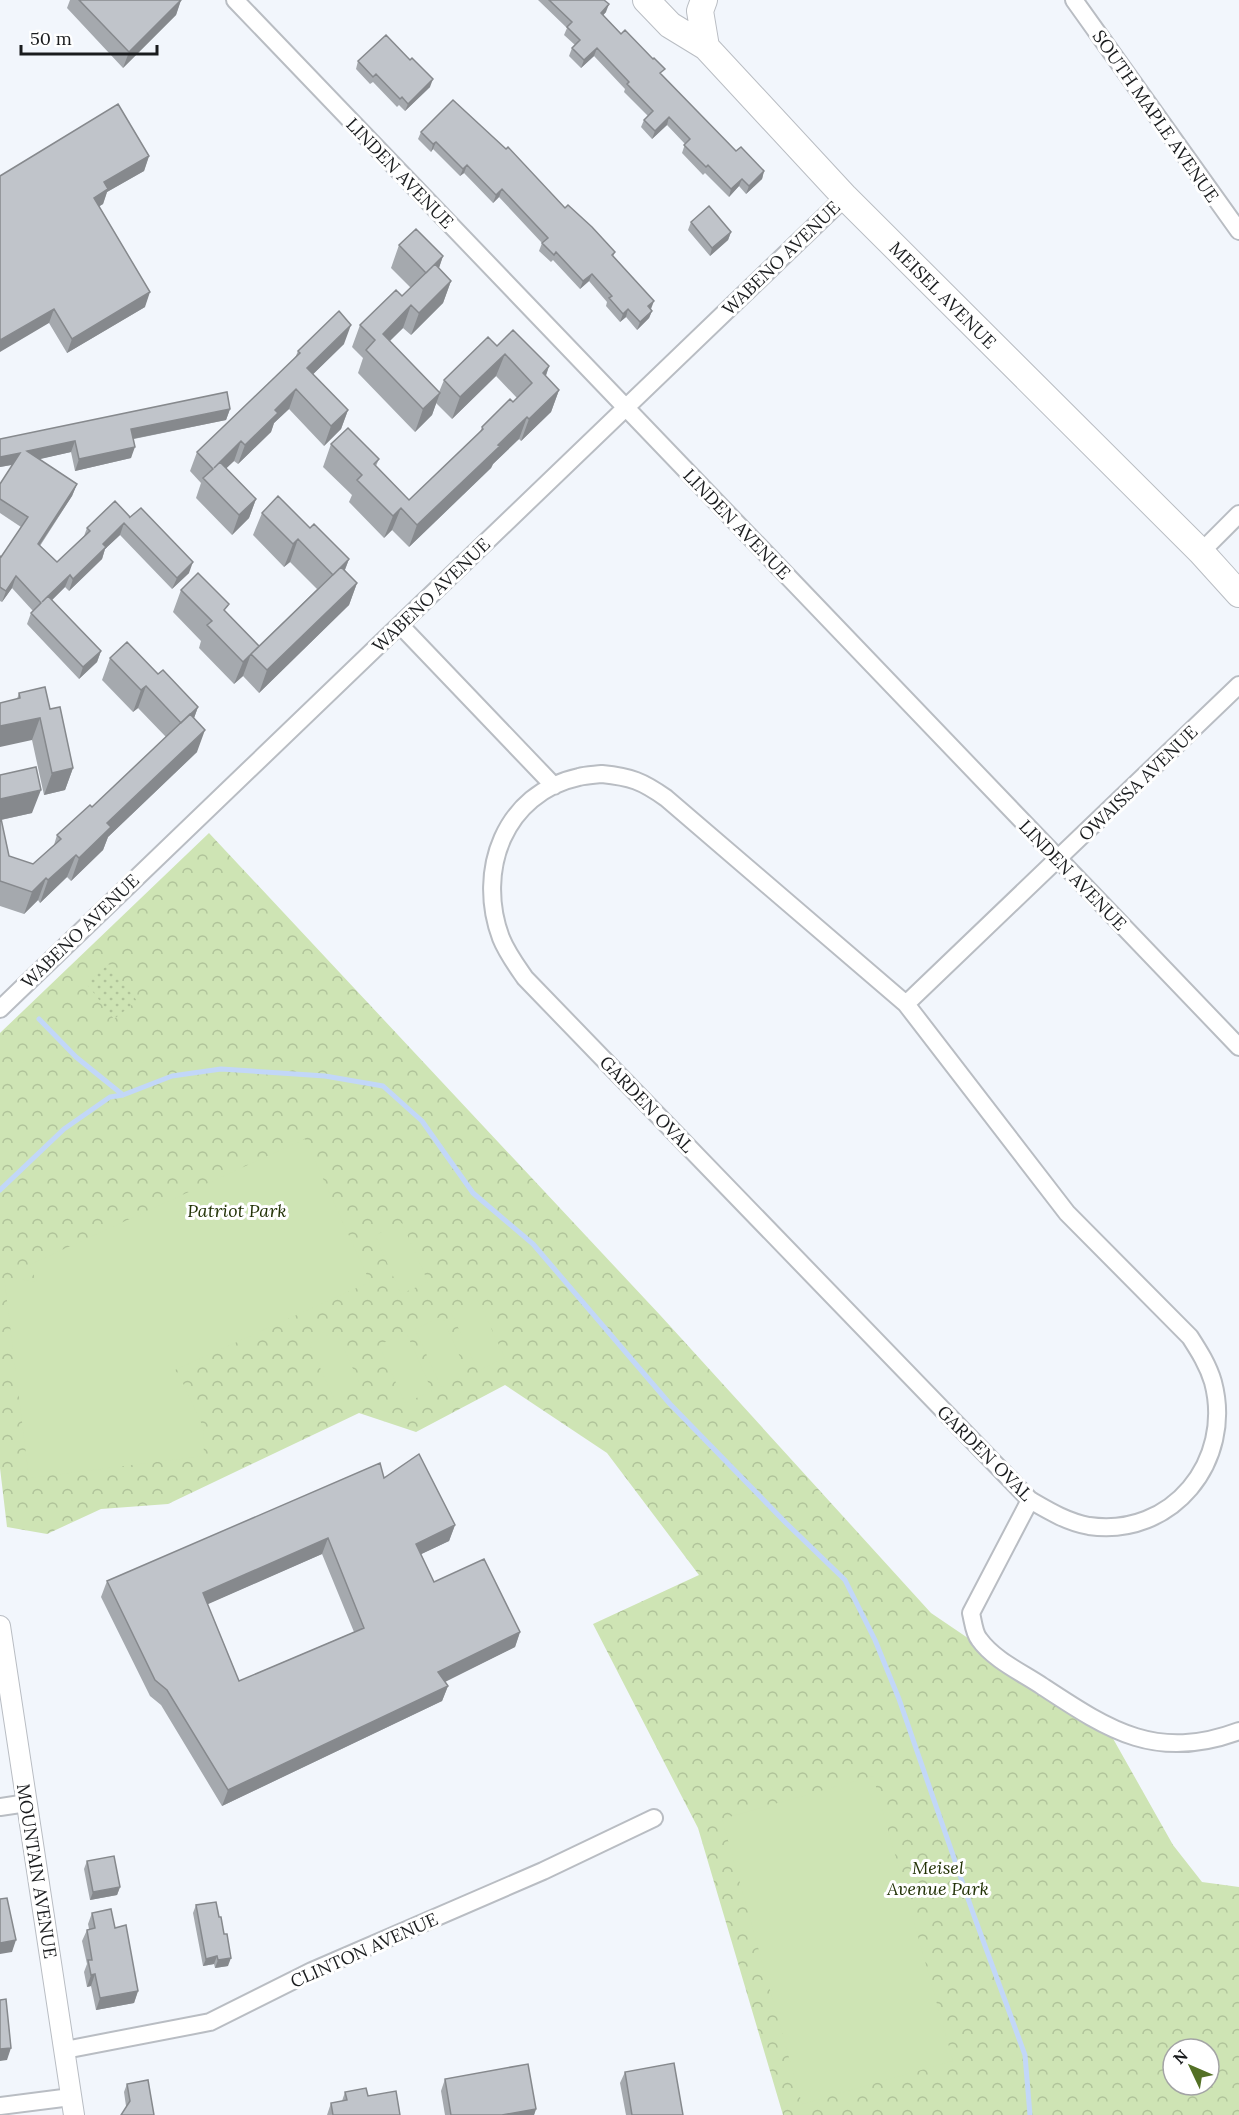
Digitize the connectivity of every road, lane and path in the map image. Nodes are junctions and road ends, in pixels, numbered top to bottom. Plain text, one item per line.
1 (234, 0) edge
2 (645, 0) edge
3 (704, 0) edge
4 (1074, 0) edge
5 (706, 47) junction
6 (845, 197) junction
7 (1239, 231) edge
8 (626, 407) junction
9 (1239, 514) edge
10 (1201, 552) junction
11 (1239, 594) edge
12 (400, 625) junction
13 (1239, 685) edge
14 (554, 786) junction
15 (1058, 859) junction
16 (17, 993) junction
17 (0, 1000) edge
18 (906, 1004) junction
19 (0, 1009) edge
20 (1239, 1047) edge
21 (1030, 1500) junction
22 (0, 1626) edge
23 (1239, 1731) edge
24 (27, 1803) junction
25 (0, 1807) edge
26 (654, 1818) dead end
27 (65, 2050) junction
28 (0, 2106) edge
29 (73, 2106) edge

1 - 8 street, LINDEN AVENUE
2 - 5 main road, MEISEL AVENUE
3 - 5 main road
4 - 7 street, SOUTH MAPLE AVENUE
5 - 6 main road, MEISEL AVENUE
6 - 8 street, WABENO AVENUE
6 - 10 main road, MEISEL AVENUE
8 - 12 street, WABENO AVENUE
8 - 15 street, LINDEN AVENUE
9 - 10 street
10 - 11 main road, MEISEL AVENUE
12 - 14 street
12 - 16 street, WABENO AVENUE
13 - 15 street, OWAISSA AVENUE
14 - 18 street, GARDEN OVAL
14 - 21 street, GARDEN OVAL
15 - 18 street, OWAISSA AVENUE
15 - 20 street, LINDEN AVENUE
16 - 17 street, WABENO AVENUE
16 - 19 street, WABENO AVENUE
18 - 21 street, GARDEN OVAL
21 - 23 street
22 - 24 street, MOUNTAIN AVENUE
24 - 25 street
24 - 27 street, MOUNTAIN AVENUE
26 - 27 street, CLINTON AVENUE
27 - 29 street, MOUNTAIN AVENUE
28 - 29 street

